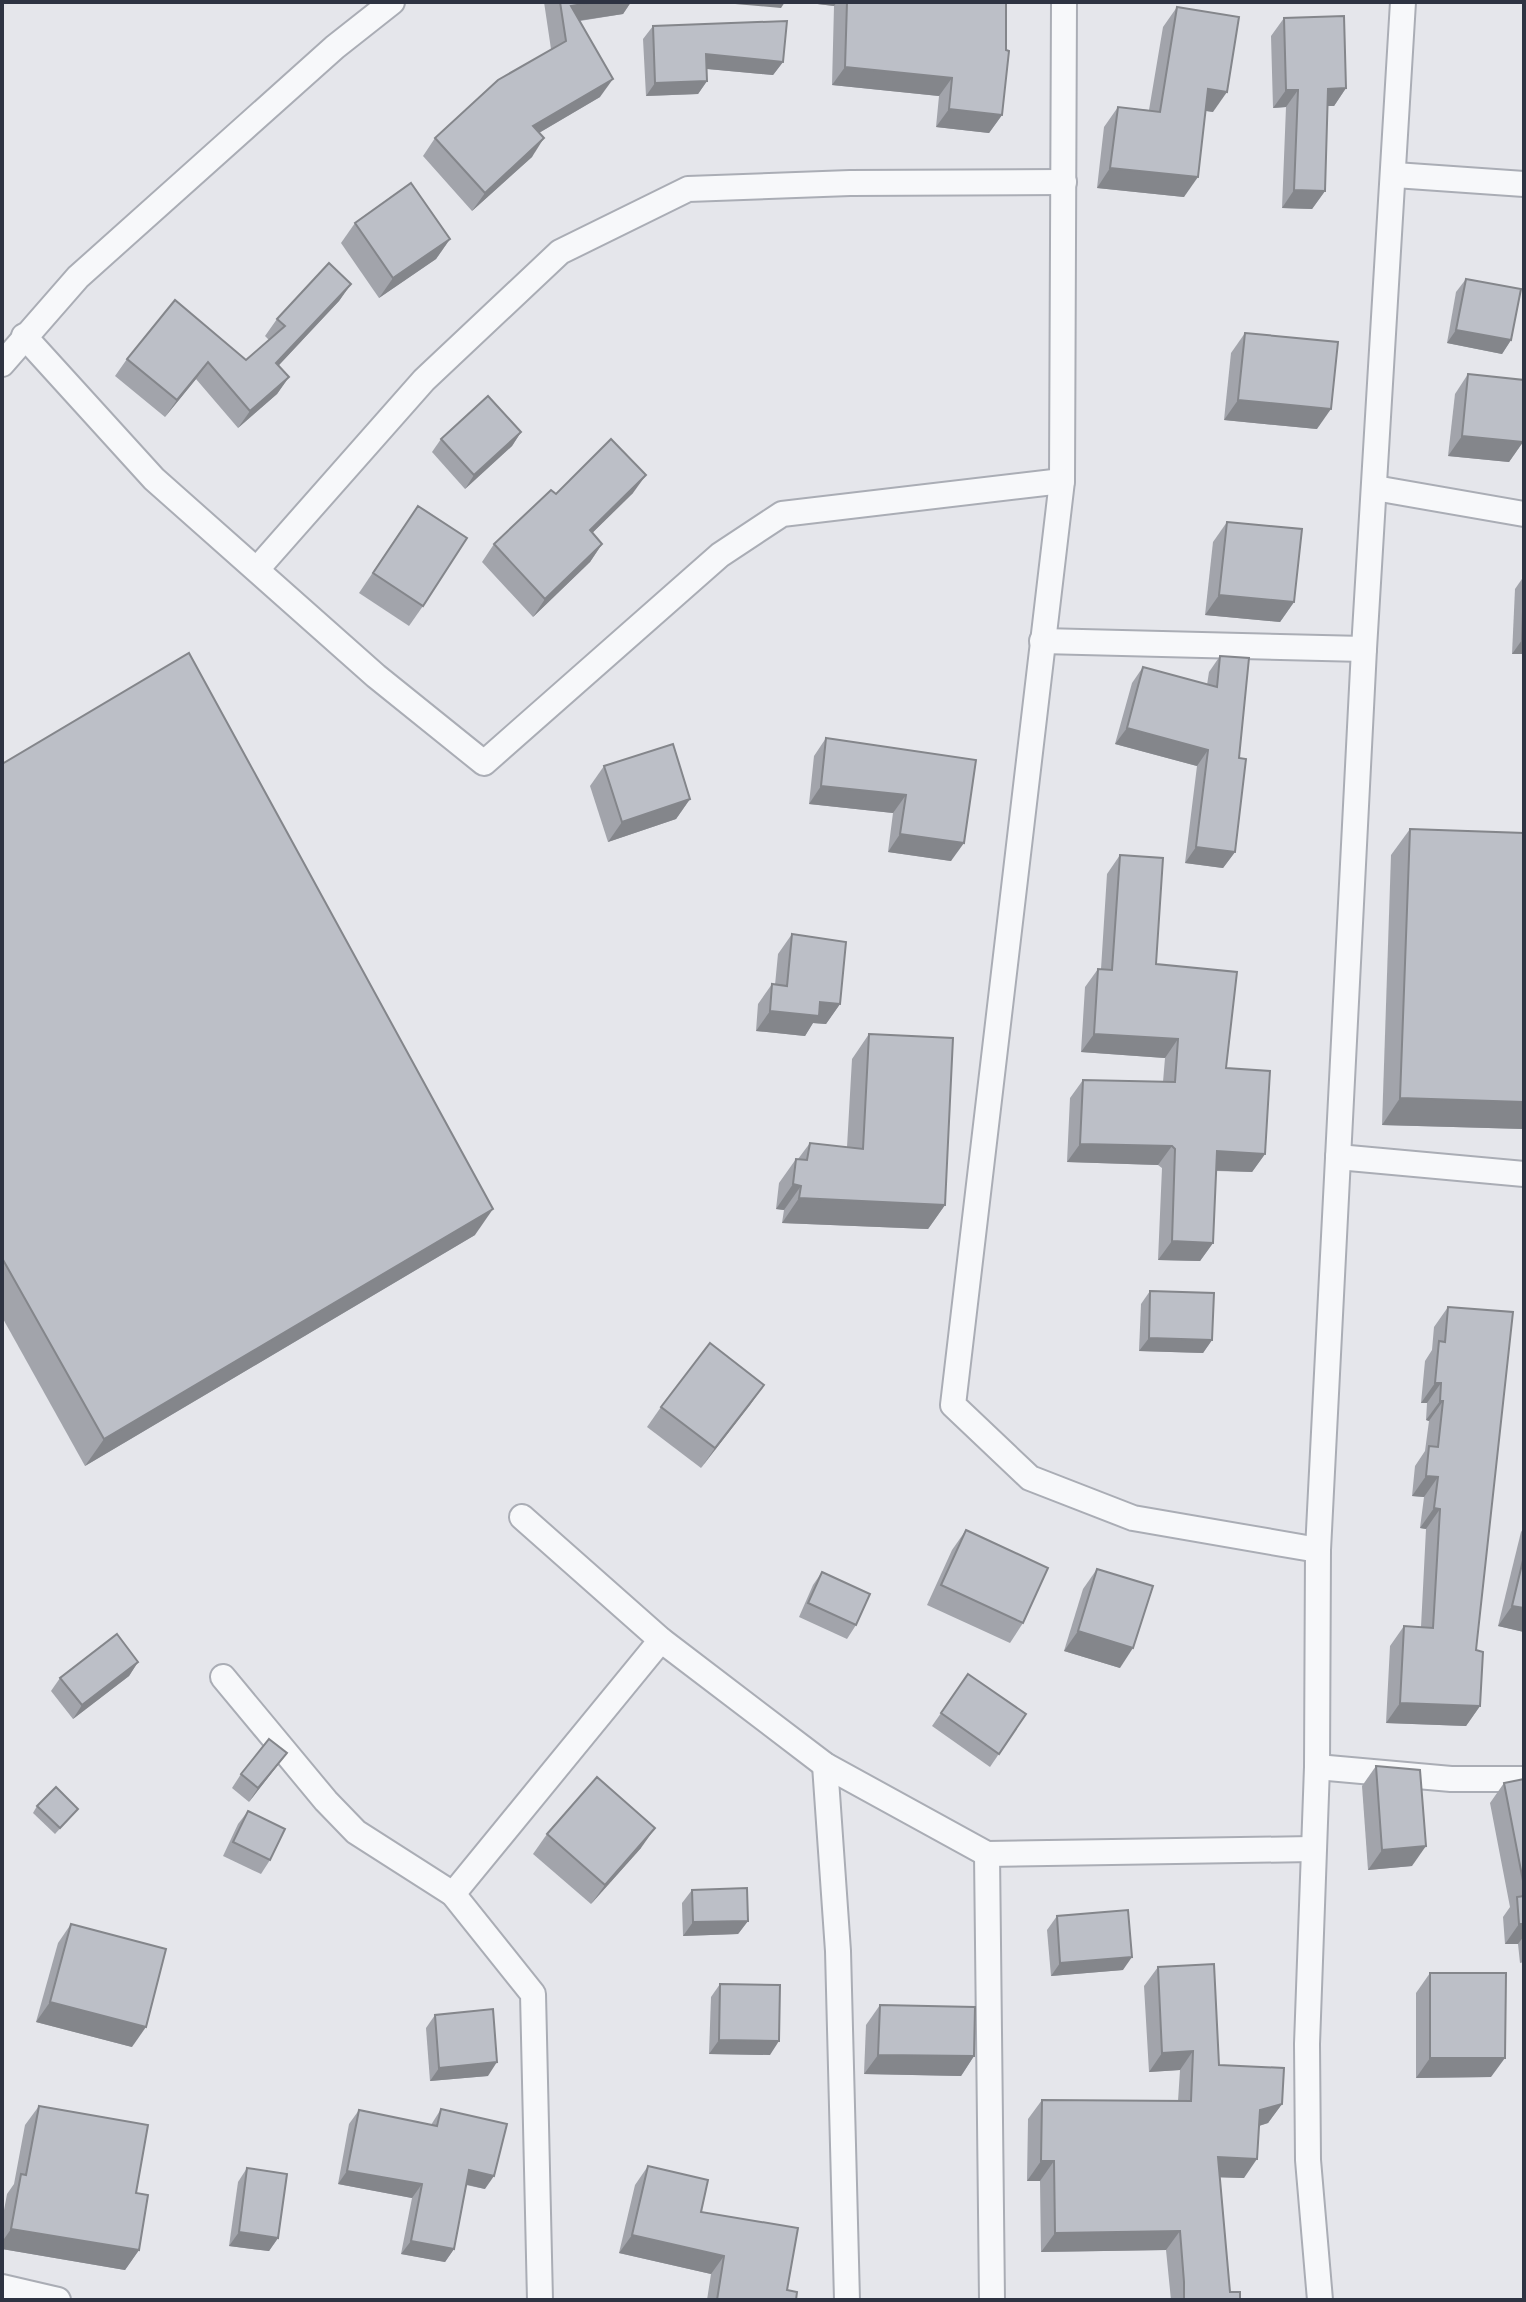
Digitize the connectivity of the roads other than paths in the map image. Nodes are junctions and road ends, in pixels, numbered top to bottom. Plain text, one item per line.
1 (392, 2) edge
2 (1064, 2) edge
3 (1403, 2) edge
4 (1395, 175) junction
5 (1064, 182) junction
6 (1524, 184) edge
7 (24, 336) junction
8 (2, 364) edge
9 (1062, 481) junction
10 (1375, 488) junction
11 (1524, 514) edge
12 (258, 568) junction
13 (1042, 641) junction
14 (1364, 649) junction
15 (1338, 1157) junction
16 (1524, 1174) edge
17 (522, 1517) dead end
18 (1318, 1550) junction
19 (661, 1640) junction
20 (223, 1677) dead end
21 (825, 1765) junction
22 (1317, 1767) junction
23 (1524, 1779) edge
24 (1312, 1849) junction
25 (987, 1854) junction
26 (453, 1894) junction
27 (2, 2287) edge
28 (58, 2300) edge
29 (540, 2300) edge
30 (847, 2300) edge
31 (992, 2300) edge
32 (1320, 2300) edge

1 - 7 street
2 - 5 street
3 - 4 street
4 - 6 street
4 - 10 street
5 - 9 street
5 - 12 street
7 - 8 street
7 - 12 street
9 - 12 street
9 - 13 street
10 - 11 street
10 - 14 street
13 - 14 street
13 - 18 street
14 - 15 street
15 - 16 street
15 - 18 street
17 - 19 street
18 - 22 street
19 - 21 street
19 - 26 street
20 - 26 street
21 - 25 street
21 - 30 street
22 - 23 street
22 - 24 street
24 - 25 street
24 - 32 street
25 - 31 street
26 - 29 street
27 - 28 street

